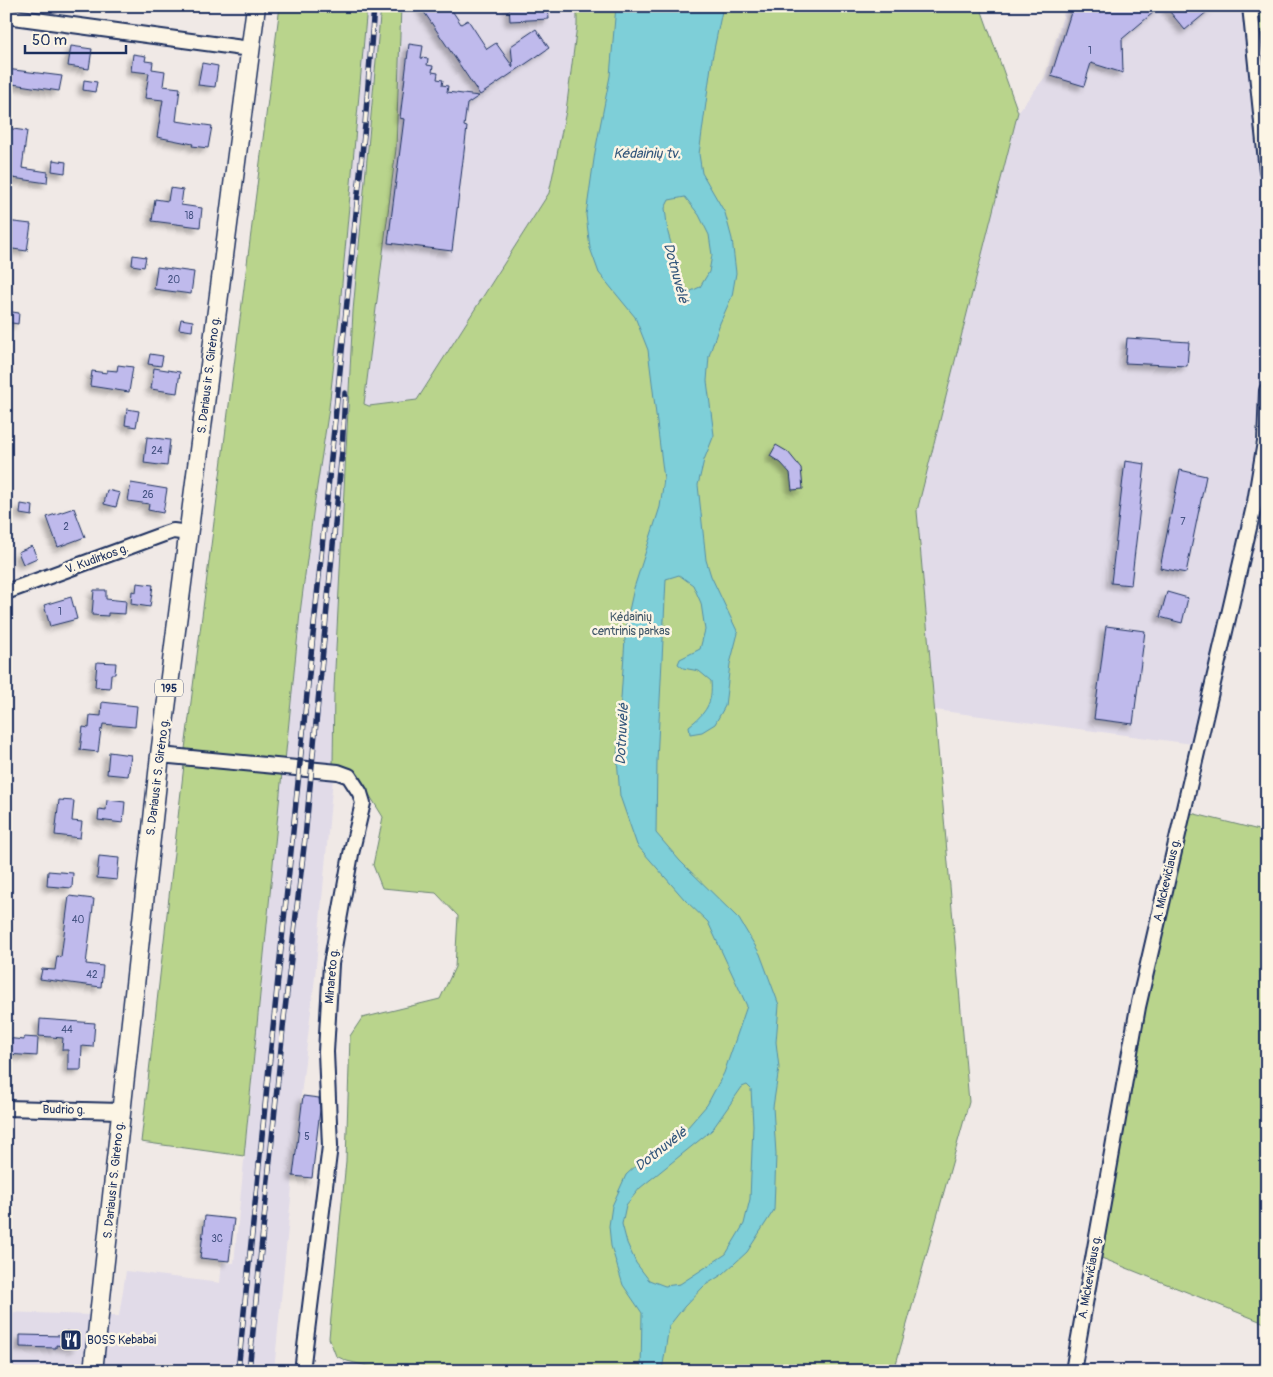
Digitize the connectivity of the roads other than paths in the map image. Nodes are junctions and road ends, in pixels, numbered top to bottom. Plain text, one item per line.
1 (256, 6) edge
2 (1250, 6) edge
3 (6, 16) edge
4 (250, 49) junction
5 (1267, 171) edge
6 (1267, 390) edge
7 (1266, 441) edge
8 (189, 532) junction
9 (6, 592) edge
10 (160, 755) junction
11 (6, 1108) edge
12 (121, 1111) junction
13 (93, 1371) edge
14 (302, 1371) edge
15 (1073, 1371) edge

1 - 4 main road, S. Dariaus ir S. Girėno g. / 195
2 - 5 street
3 - 4 street
4 - 8 main road, S. Dariaus ir S. Girėno g. / 195
6 - 7 street, A. Mickevičiaus g.
7 - 15 street, A. Mickevičiaus g.
8 - 9 street, V. Kudirkos g.
8 - 10 main road, S. Dariaus ir S. Girėno g. / 195
10 - 12 main road, S. Dariaus ir S. Girėno g. / 195
10 - 14 street, Minareto g.
11 - 12 street, Budrio g.
12 - 13 main road, S. Dariaus ir S. Girėno g. / 195

